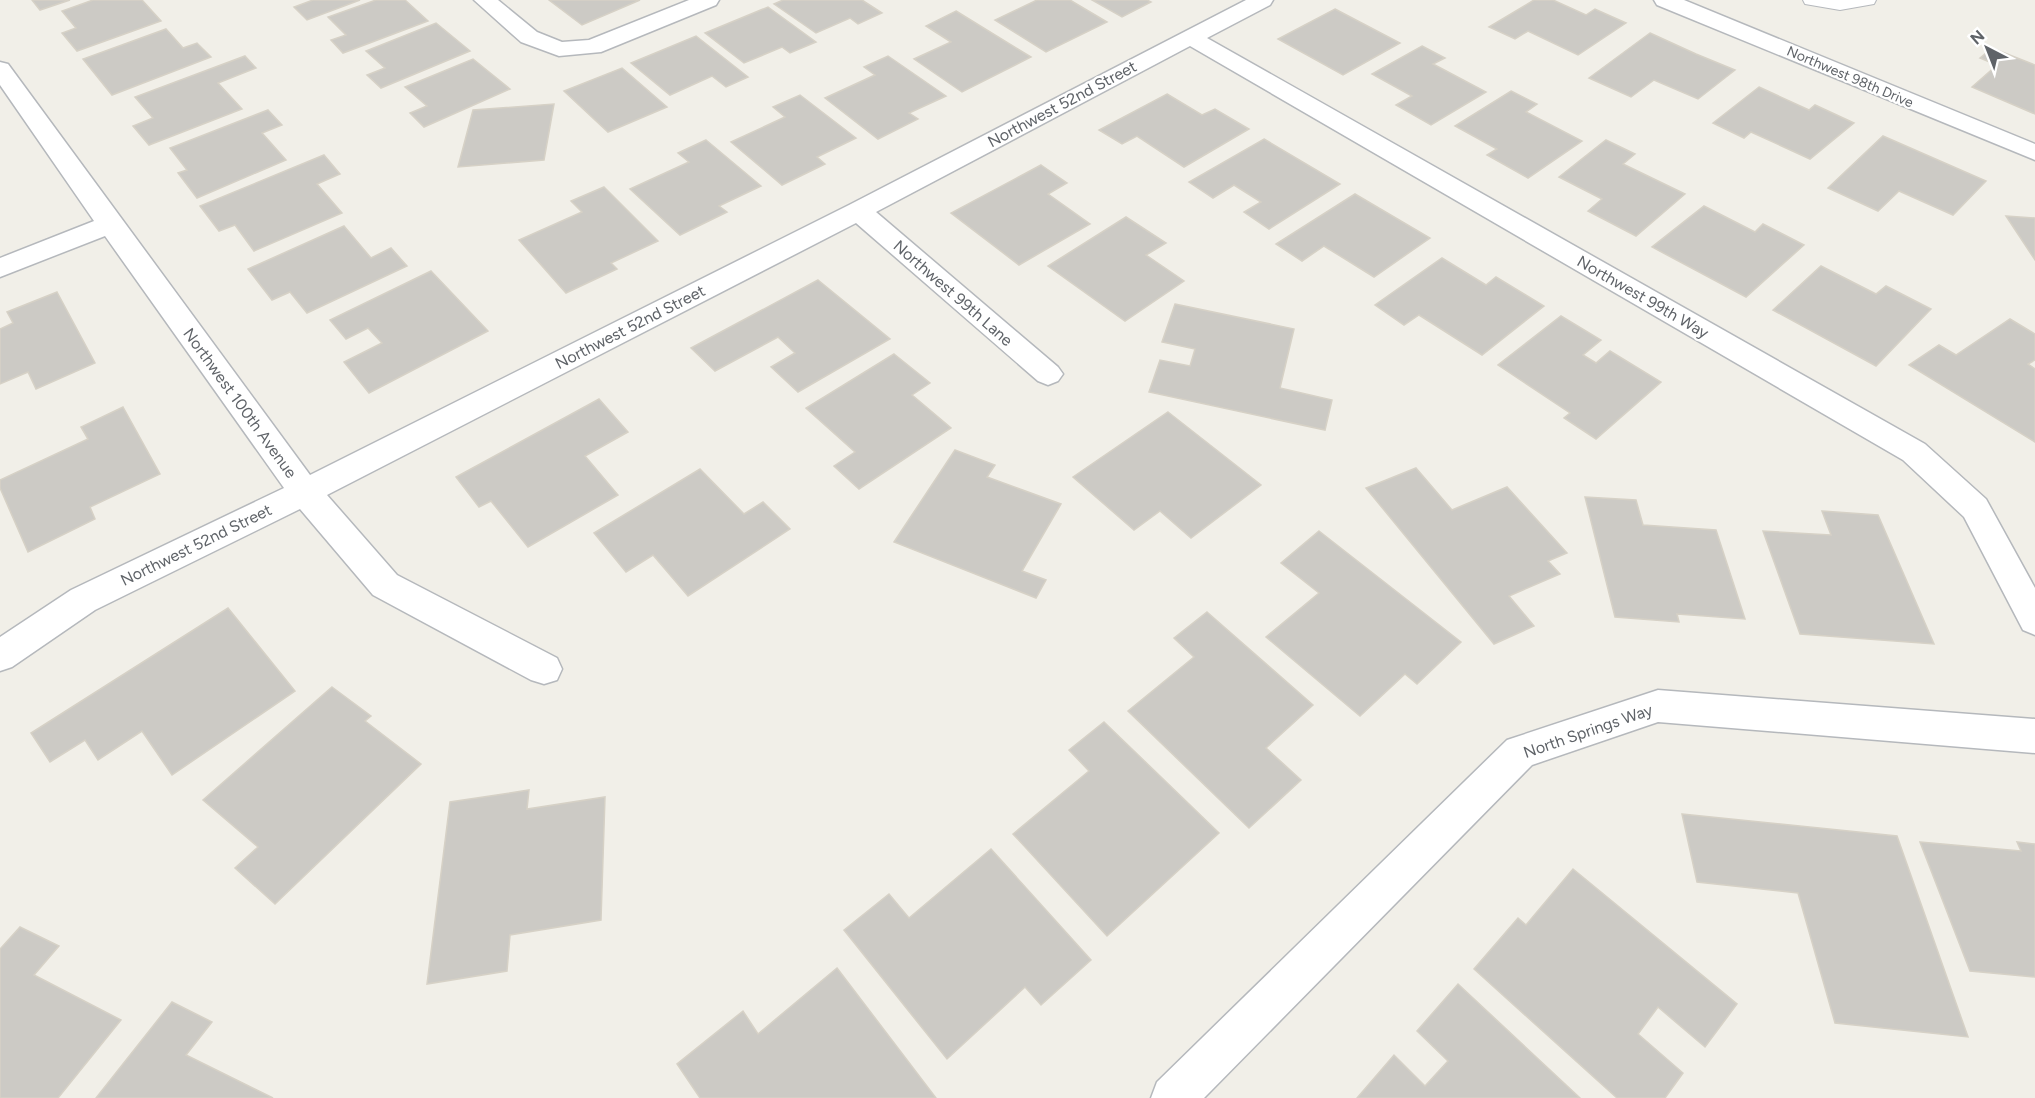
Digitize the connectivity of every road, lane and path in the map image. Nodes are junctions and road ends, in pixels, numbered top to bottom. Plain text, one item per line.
1 (485, 0) edge
2 (708, 0) edge
3 (1262, 0) edge
4 (1665, 0) edge
5 (1811, 0) edge
6 (1868, 0) edge
7 (1190, 37) junction
8 (0, 69) edge
9 (2035, 153) edge
10 (858, 211) junction
11 (110, 224) junction
12 (0, 268) edge
13 (1048, 374) dead end
14 (305, 492) junction
15 (2035, 620) edge
16 (0, 656) edge
17 (544, 669) dead end
18 (2035, 736) edge
19 (1173, 1098) edge

1 - 2 street
3 - 7 street, Northwest 52nd Street
4 - 9 street, Northwest 98th Drive
5 - 6 lane
7 - 10 street, Northwest 52nd Street
7 - 15 street, Northwest 99th Way
8 - 11 street, Northwest 100th Avenue
10 - 13 street, Northwest 99th Lane
10 - 14 street, Northwest 52nd Street
11 - 12 street
11 - 14 street, Northwest 100th Avenue
14 - 16 street, Northwest 52nd Street
14 - 17 street, Northwest 100th Avenue
18 - 19 street, North Springs Way

